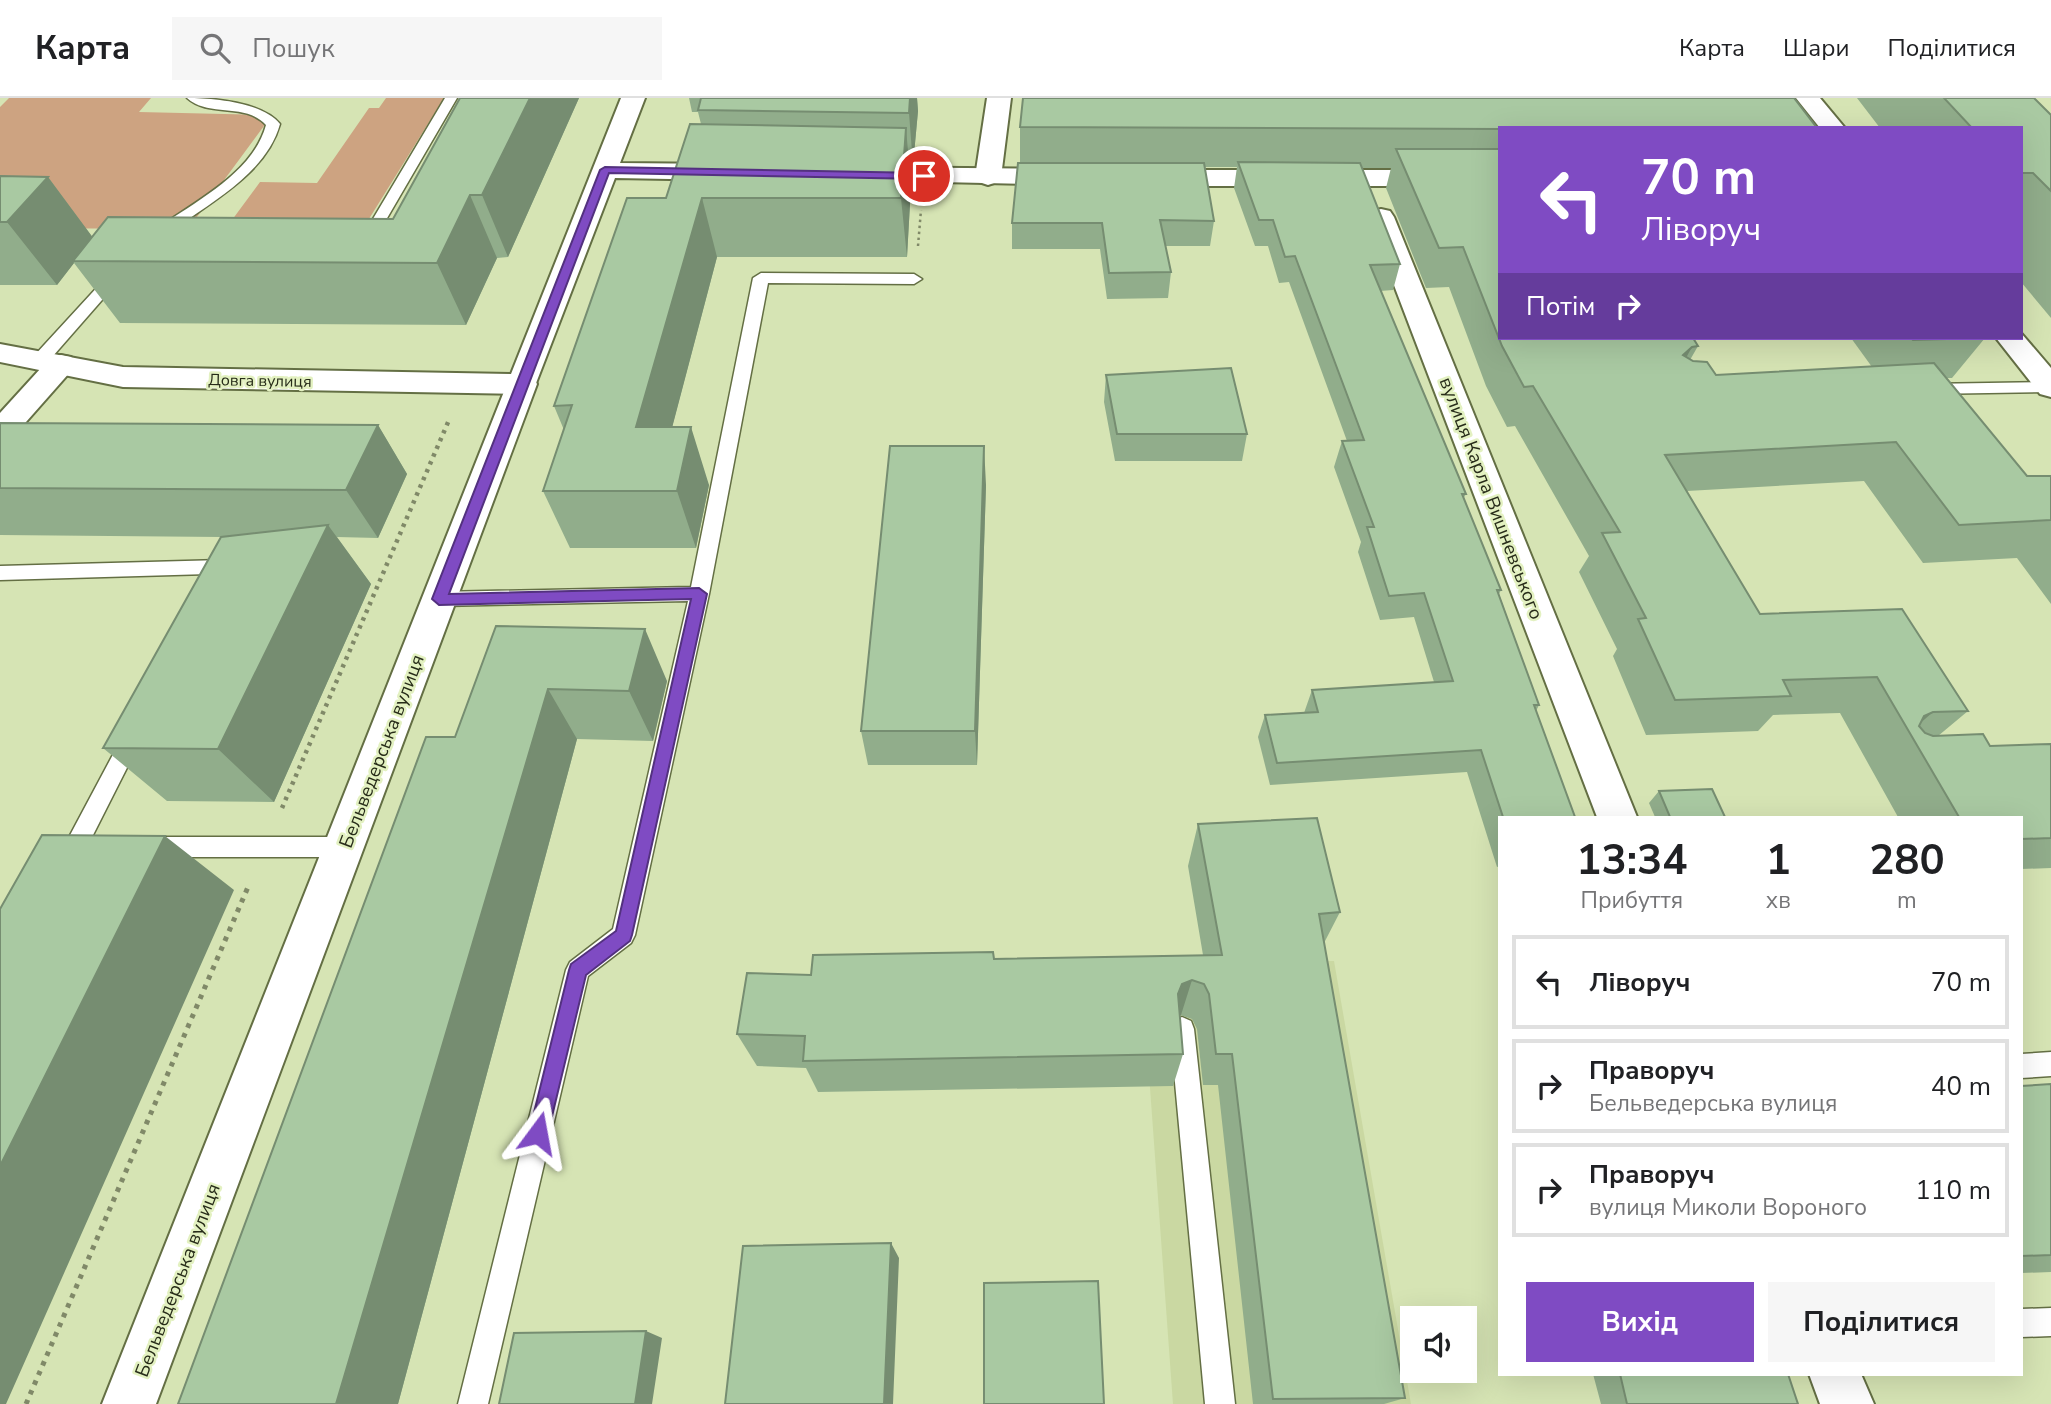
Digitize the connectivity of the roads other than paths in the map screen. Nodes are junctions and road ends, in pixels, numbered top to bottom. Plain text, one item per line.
1 (193, 98) edge
2 (451, 98) edge
3 (633, 98) edge
4 (999, 98) edge
5 (1808, 98) edge
6 (1831, 126) edge
7 (605, 170) junction
8 (751, 173) edge
9 (831, 174) edge
10 (988, 177) junction
11 (1096, 178) edge
12 (1137, 178) edge
13 (1498, 178) edge
14 (1366, 179) junction
15 (149, 242) edge
16 (357, 257) edge
17 (126, 265) edge
18 (914, 279) road end
19 (2012, 340) edge
20 (0, 353) edge
21 (51, 362) junction
22 (522, 384) junction
23 (2051, 387) edge
24 (1943, 410) edge
25 (0, 432) edge
26 (0, 573) edge
27 (209, 592) edge
28 (699, 594) junction
29 (439, 599) junction
30 (139, 725) edge
31 (1617, 816) edge
32 (344, 847) junction
33 (1182, 1029) edge
34 (2051, 1064) edge
35 (2023, 1066) edge
36 (2051, 1322) edge
37 (2023, 1323) edge
38 (1836, 1376) edge
39 (129, 1404) edge
40 (473, 1404) edge
41 (1220, 1404) edge
42 (1847, 1404) edge

1 - 15 lane
2 - 16 lane
3 - 7 street, Бельведерська вулиця
4 - 10 street
5 - 6 street
7 - 8 street
7 - 22 street, Бельведерська вулиця
9 - 10 street
10 - 11 street
12 - 14 street
13 - 14 street
14 - 31 street, вулиця Карла Вишневського
17 - 21 lane
18 - 28 lane
19 - 23 street
20 - 21 street, Довга вулиця
21 - 22 street, Довга вулиця
21 - 25 street
22 - 29 street, Бельведерська вулиця
23 - 24 lane
26 - 27 lane
28 - 29 lane
28 - 40 lane
29 - 32 street, Бельведерська вулиця
30 - 32 lane
32 - 39 street, Бельведерська вулиця
33 - 41 lane
34 - 35 lane
36 - 37 lane
38 - 42 street

